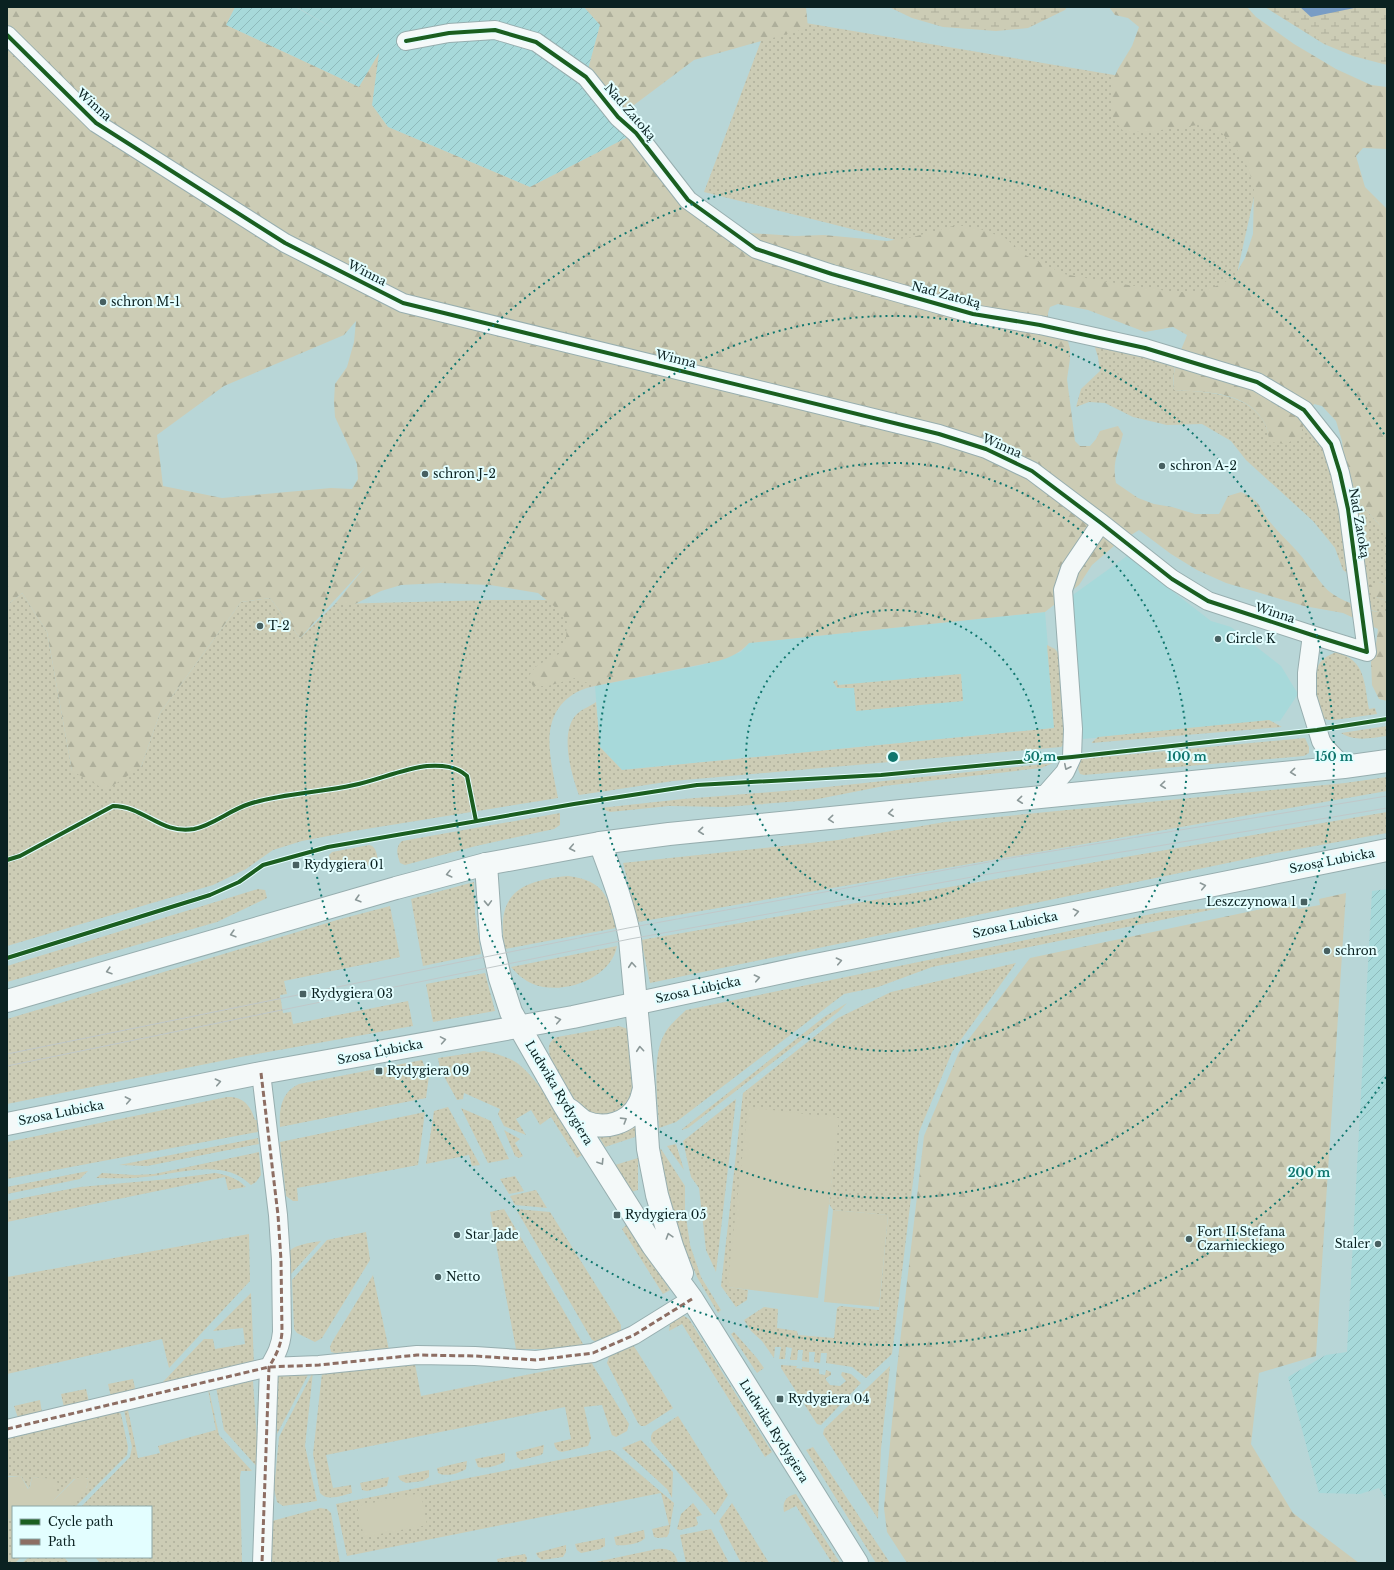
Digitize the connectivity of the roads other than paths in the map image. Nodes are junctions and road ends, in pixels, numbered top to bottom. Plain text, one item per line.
1 (7, 35) edge
2 (406, 41) dead end
3 (1101, 523) junction
4 (1312, 635) junction
5 (1368, 652) joint
6 (1387, 761) edge
7 (1344, 767) junction
8 (1043, 797) junction
9 (600, 843) junction
10 (1387, 850) edge
11 (486, 864) junction
12 (7, 1001) edge
13 (636, 1004) junction
14 (519, 1027) junction
15 (261, 1073) junction
16 (644, 1088) junction
17 (564, 1105) junction
18 (7, 1124) edge
19 (692, 1299) junction
20 (269, 1367) junction
21 (7, 1429) edge
22 (262, 1563) edge
23 (857, 1563) edge

1 - 3 street, Winna
2 - 5 street, Nad Zatoką
3 - 4 street, Winna
3 -> 8 street
4 - 5 street, Winna
4 - 7 street
6 - 7 main road
7 -> 8 main road
8 -> 9 main road
9 -> 11 main road
13 -> 9 main road, Ludwika Rydygiera
13 -> 10 main road, Szosa Lubicka
11 -> 12 main road
11 -> 14 main road, Ludwika Rydygiera
14 -> 13 main road, Szosa Lubicka
16 -> 13 main road, Ludwika Rydygiera
15 -> 14 main road, Szosa Lubicka
14 - 17 main road, Ludwika Rydygiera
18 -> 15 main road, Szosa Lubicka
15 - 20 street
17 -> 16 main road
19 -> 16 main road, Ludwika Rydygiera
17 -> 19 main road, Ludwika Rydygiera
19 - 20 street
19 - 23 main road, Ludwika Rydygiera
20 - 21 street
20 - 22 street

